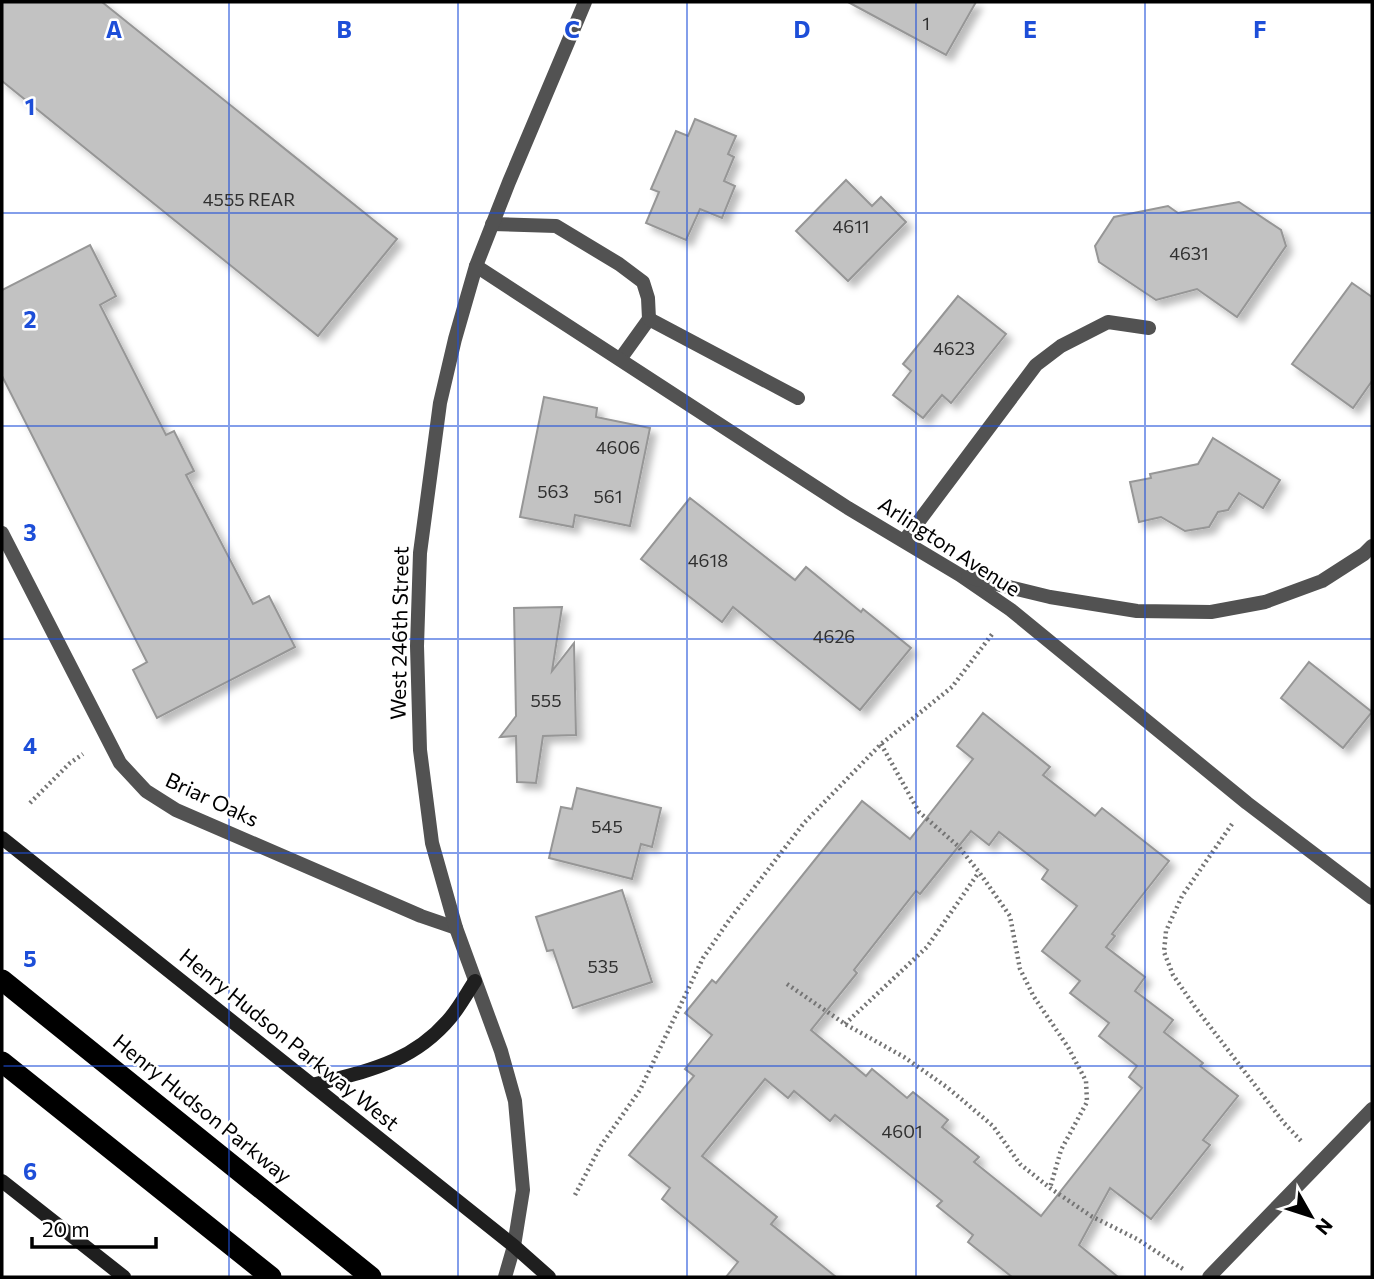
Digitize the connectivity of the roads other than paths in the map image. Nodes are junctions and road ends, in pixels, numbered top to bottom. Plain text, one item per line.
1 (586, 2) edge
2 (492, 224) junction
3 (476, 266) junction
4 (649, 319) junction
5 (1149, 328) dead end
6 (621, 358) junction
7 (798, 398) dead end
8 (2, 533) edge
9 (904, 541) junction
10 (1372, 546) edge
11 (960, 575) junction
12 (2, 838) edge
13 (1372, 898) edge
14 (456, 928) junction
15 (2, 980) edge
16 (475, 981) junction
17 (2, 1062) edge
18 (312, 1085) junction
19 (1372, 1110) edge
20 (2, 1181) edge
21 (514, 1246) junction
22 (124, 1277) edge
23 (271, 1277) edge
24 (371, 1277) edge
25 (505, 1277) edge
26 (549, 1277) edge
27 (1209, 1277) edge

1 - 2 street, West 246th Street
2 - 3 street, West 246th Street
2 - 4 street
3 - 6 street, Arlington Avenue
3 - 14 street, West 246th Street
4 - 6 street
4 - 7 street
5 - 9 street
6 - 9 street, Arlington Avenue
8 - 14 street, Briar Oaks
9 - 11 street, Arlington Avenue
10 - 11 street
11 - 13 street, Arlington Avenue
12 - 18 main road, Henry Hudson Parkway West
14 - 16 street, West 246th Street
15 - 24 highway, Henry Hudson Parkway
16 - 18 main road
16 - 21 street, West 246th Street
17 - 23 highway
18 - 21 main road, Henry Hudson Parkway West
19 - 27 street
20 - 22 main road
21 - 25 street, West 246th Street
21 - 26 main road, Henry Hudson Parkway West

